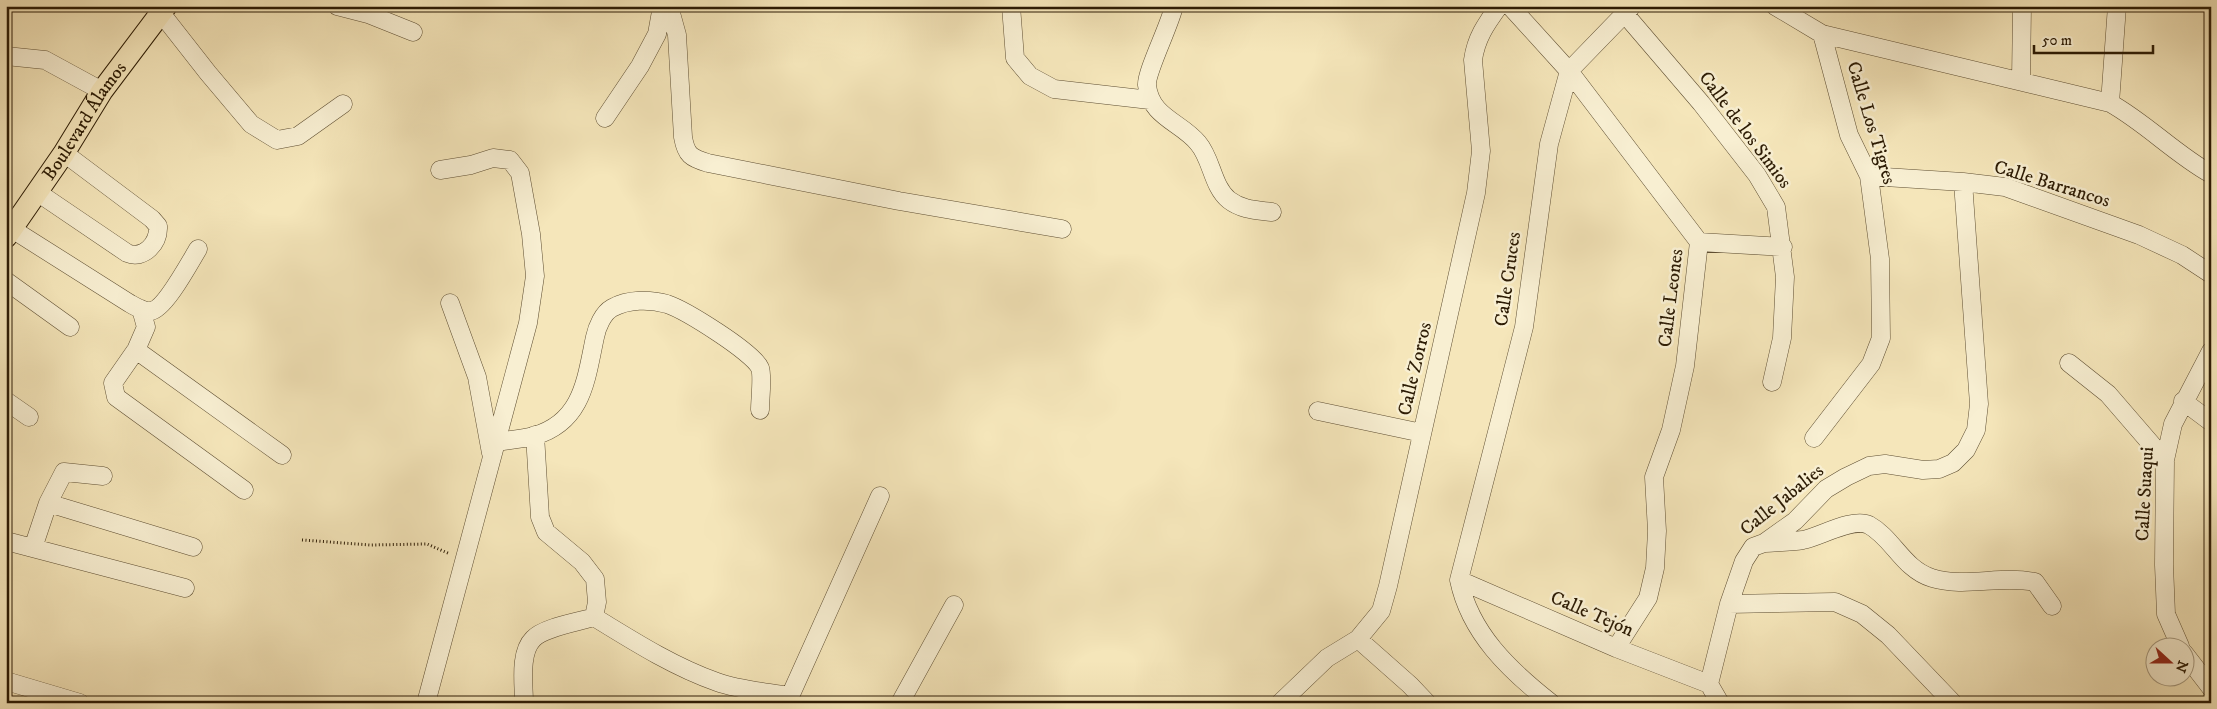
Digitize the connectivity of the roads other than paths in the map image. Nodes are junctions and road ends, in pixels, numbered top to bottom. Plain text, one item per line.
1 (337, 6) edge
2 (662, 6) edge
3 (669, 6) edge
4 (1010, 6) edge
5 (1174, 6) edge
6 (1499, 6) edge
7 (1510, 6) edge
8 (1775, 6) edge
9 (2022, 6) edge
10 (2117, 6) edge
11 (163, 10) edge
12 (1628, 10) edge
13 (413, 32) dead end
14 (1822, 34) junction
15 (6, 56) edge
16 (1569, 71) junction
17 (2021, 80) junction
18 (102, 91) junction
19 (1150, 100) junction
20 (2110, 103) junction
21 (344, 104) dead end
22 (604, 118) dead end
23 (64, 153) junction
24 (440, 170) dead end
25 (2211, 174) edge
26 (1869, 176) junction
27 (1963, 182) junction
28 (36, 192) junction
29 (1272, 212) dead end
30 (1062, 229) dead end
31 (9, 233) edge
32 (1699, 242) junction
33 (1783, 247) junction
34 (198, 249) dead end
35 (2211, 274) edge
36 (6, 281) edge
37 (450, 303) dead end
38 (141, 309) junction
39 (70, 327) dead end
40 (136, 350) junction
41 (2211, 351) edge
42 (2069, 363) dead end
43 (1772, 382) dead end
44 (6, 401) edge
45 (2183, 401) junction
46 (760, 410) dead end
47 (1318, 411) dead end
48 (29, 417) dead end
49 (2211, 422) edge
50 (1422, 433) junction
51 (535, 435) junction
52 (1814, 438) dead end
53 (494, 449) junction
54 (282, 455) dead end
55 (2165, 460) junction
56 (103, 476) dead end
57 (244, 490) dead end
58 (880, 496) dead end
59 (48, 503) junction
60 (6, 541) edge
61 (1764, 543) junction
62 (193, 547) dead end
63 (33, 548) junction
64 (1459, 580) junction
65 (185, 588) dead end
66 (1729, 604) junction
67 (954, 605) dead end
68 (2052, 606) dead end
69 (594, 617) junction
70 (2176, 636) edge
71 (1358, 639) junction
72 (1616, 648) junction
73 (2194, 666) edge
74 (6, 681) edge
75 (1709, 684) junction
76 (2211, 688) edge
77 (788, 699) edge
78 (80, 703) edge
79 (426, 703) edge
80 (524, 703) edge
81 (900, 703) edge
82 (1280, 703) edge
83 (1427, 703) edge
84 (1551, 703) edge
85 (1720, 703) edge
86 (1953, 703) edge

1 - 13 street
2 - 22 street
3 - 30 street
4 - 19 street
5 - 19 street
6 - 50 street, Calle Zorros
7 - 16 street, Calle Leones
8 - 14 street
9 - 17 street
10 - 20 street
11 - 18 main road, Boulevard Álamos
11 - 21 street
12 - 16 street, Calle Cruces
12 - 33 street, Calle de los Simios
14 - 17 street
14 - 26 street, Calle Los Tigres
15 - 18 street
16 - 32 street, Calle Leones
16 - 64 street, Calle Cruces
17 - 20 street
18 - 23 main road, Boulevard Álamos
19 - 29 street
20 - 25 street
23 - 28 main road, Boulevard Álamos
23 - 28 street
24 - 53 street
26 - 27 street, Calle Barrancos
26 - 52 street, Calle Los Tigres
27 - 35 street, Calle Barrancos
27 - 61 street, Calle Jabalies
28 - 31 main road, Boulevard Álamos
31 - 38 street
32 - 33 street
32 - 72 street, Calle Leones
33 - 43 street, Calle de los Simios
34 - 38 street
36 - 39 street
37 - 53 street
38 - 40 street
40 - 54 street
40 - 57 street
41 - 45 street, Calle Suaqui
42 - 55 street
44 - 48 street
45 - 49 street
45 - 55 street, Calle Suaqui
46 - 51 street
47 - 50 street
50 - 71 street, Calle Zorros
51 - 53 street
51 - 69 street
53 - 79 street
55 - 70 street, Calle Suaqui
56 - 59 street
58 - 77 street
59 - 62 street
59 - 63 street
60 - 63 street
61 - 66 street, Calle Jabalies
61 - 68 street
63 - 65 street
64 - 72 street, Calle Tejón
64 - 84 street
66 - 75 street, Calle Jabalies
66 - 86 street
67 - 81 street
69 - 77 street
69 - 80 street
71 - 82 street, Calle Zorros
71 - 83 street
72 - 75 street, Calle Tejón
73 - 76 street
74 - 78 street
75 - 85 street

